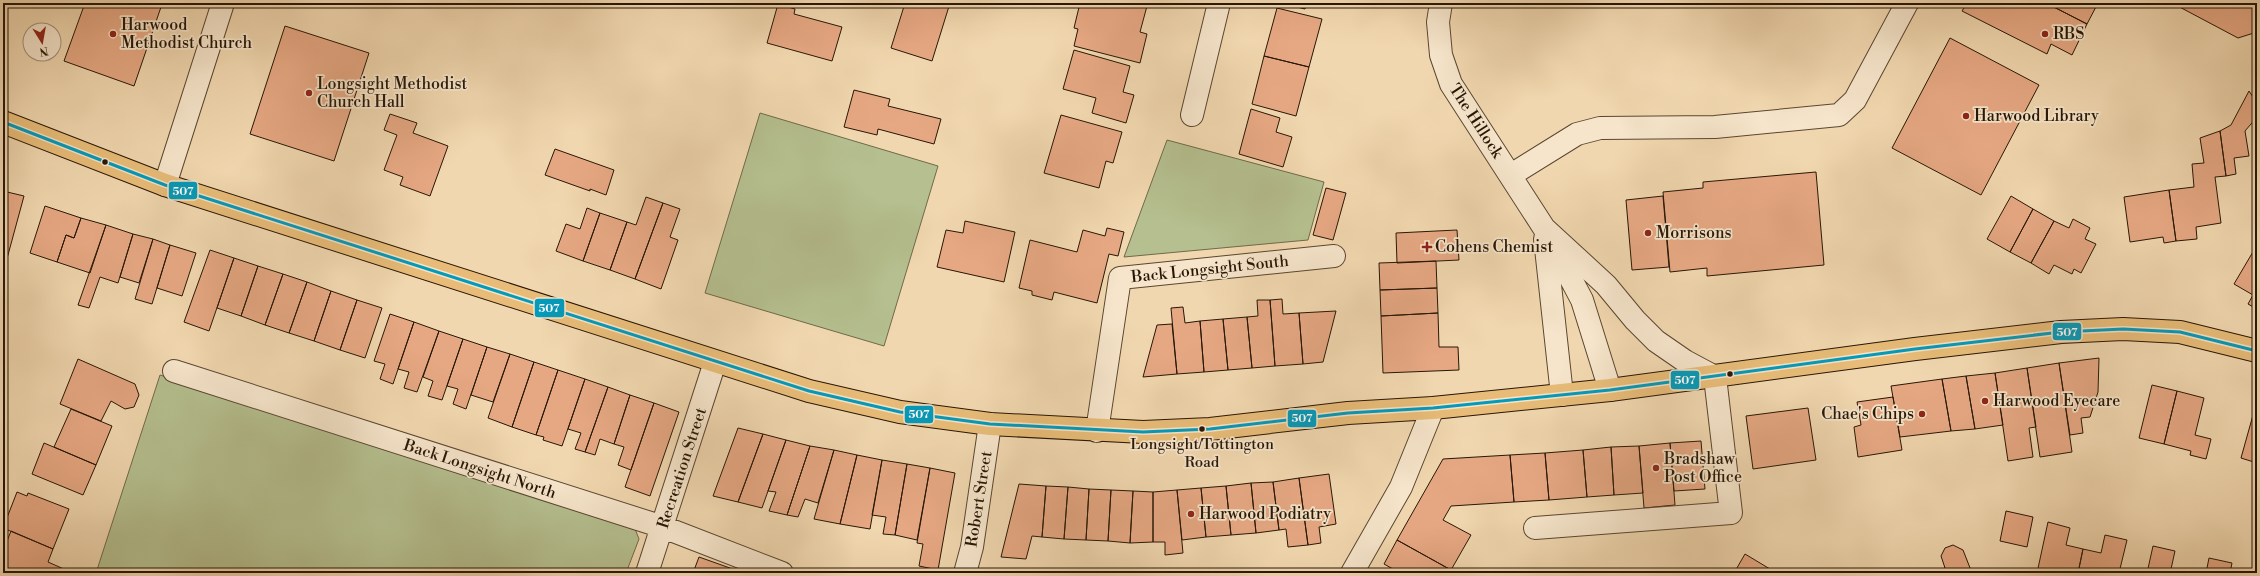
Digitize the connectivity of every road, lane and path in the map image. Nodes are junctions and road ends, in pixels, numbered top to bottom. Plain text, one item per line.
1 (223, 3) edge
2 (1219, 3) edge
3 (1441, 3) edge
4 (1906, 3) edge
5 (1192, 115) dead end
6 (3, 122) edge
7 (1511, 175) junction
8 (165, 185) junction
9 (1544, 228) junction
10 (1334, 256) dead end
11 (2257, 351) edge
12 (715, 362) junction
13 (174, 371) dead end
14 (1716, 377) junction
15 (1610, 390) junction
16 (1562, 396) junction
17 (1433, 408) junction
18 (990, 424) junction
19 (1097, 430) junction
20 (663, 528) junction
21 (1535, 528) dead end
22 (647, 573) edge
23 (782, 573) edge
24 (965, 573) edge
25 (1352, 573) edge

1 - 8 street
2 - 5 street
3 - 7 street, The Hillock
4 - 7 street
6 - 8 main road
7 - 9 street, The Hillock
8 - 12 main road
9 - 14 street, The Hillock
9 - 15 street, The Hillock
9 - 16 street, The Hillock
10 - 19 street, Back Longsight South
11 - 14 main road
12 - 18 main road
12 - 20 street, Recreation Street
13 - 20 street, Back Longsight North
14 - 15 main road
14 - 21 street
15 - 16 main road
16 - 17 main road
17 - 19 main road
17 - 25 street
18 - 19 main road
18 - 24 street, Robert Street
20 - 22 street, Recreation Street
20 - 23 street, Back Longsight North

